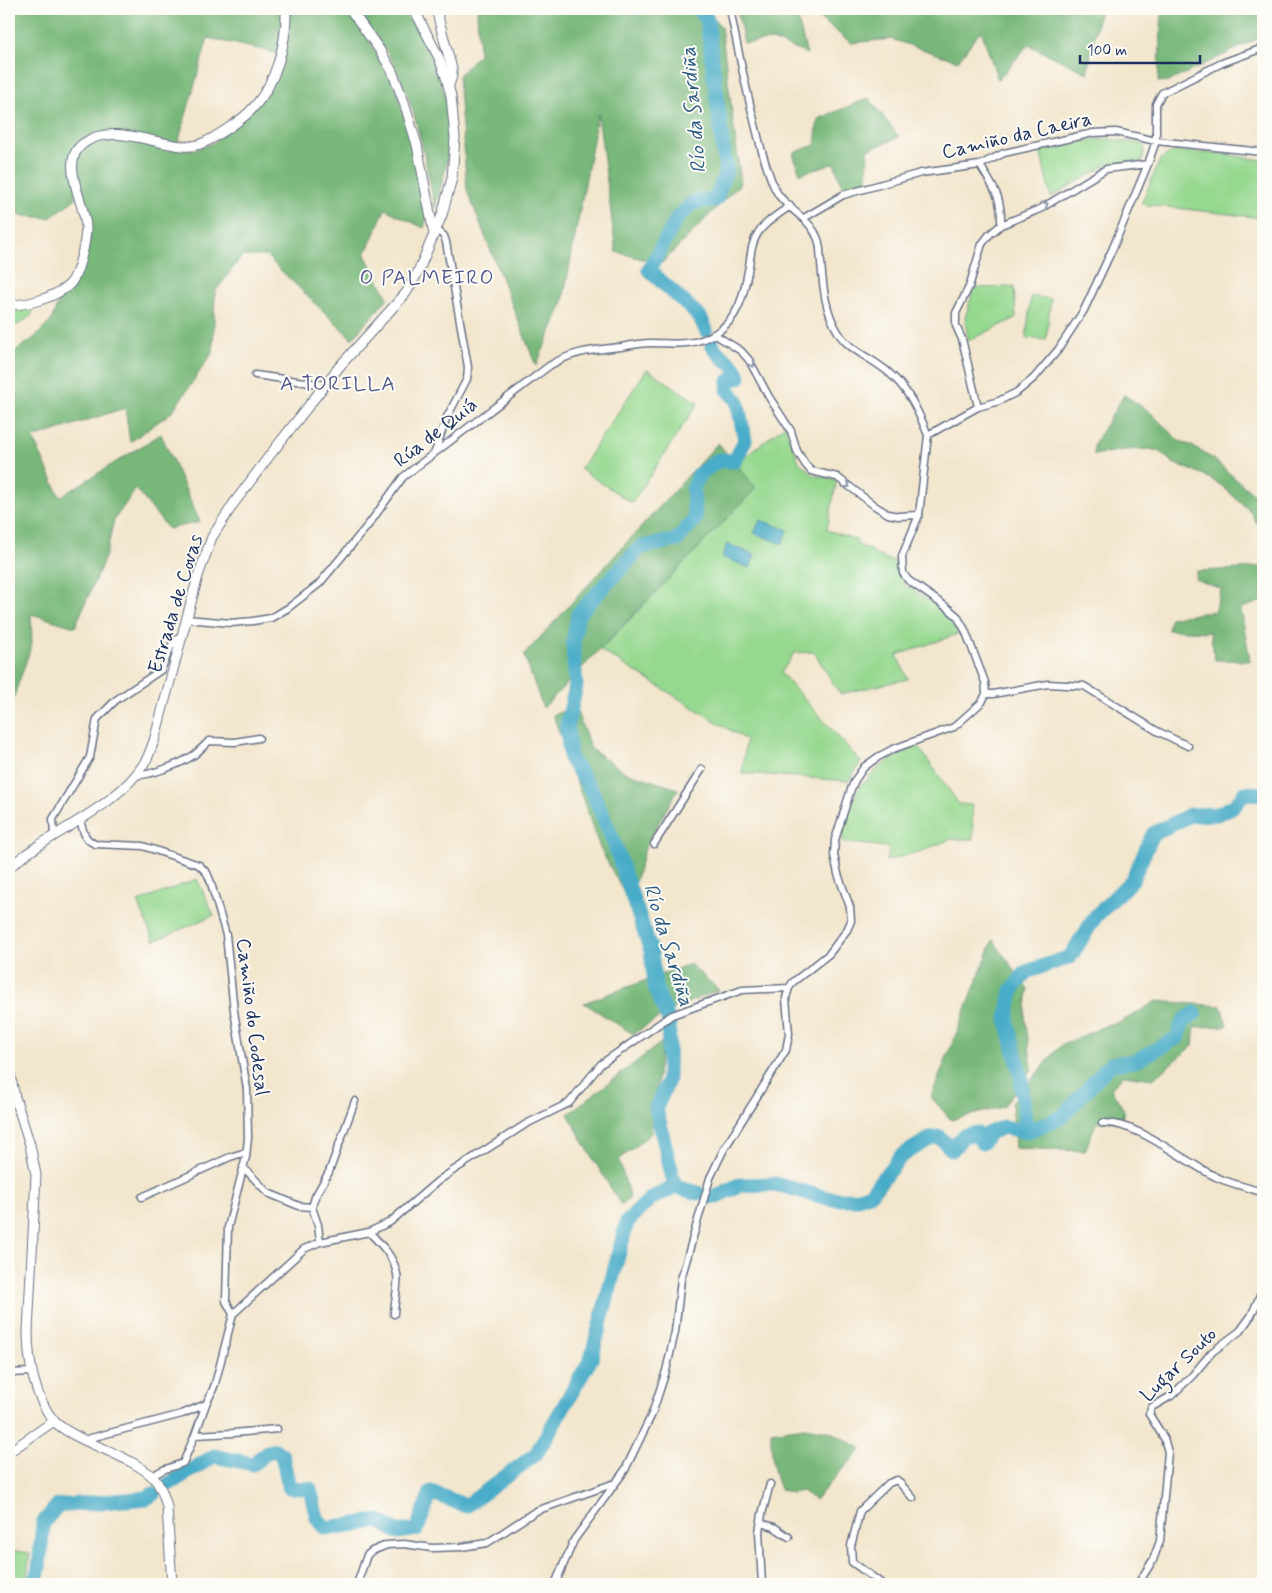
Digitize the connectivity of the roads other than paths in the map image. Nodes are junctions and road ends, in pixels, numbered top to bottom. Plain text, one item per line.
1 (286, 9) edge
2 (350, 9) edge
3 (414, 9) edge
4 (436, 9) edge
5 (730, 9) edge
6 (1263, 48) edge
7 (448, 85) junction
8 (1156, 141) junction
9 (1263, 152) edge
10 (1148, 164) junction
11 (980, 165) junction
12 (790, 206) junction
13 (804, 218) junction
14 (1001, 225) junction
15 (435, 232) junction
16 (9, 305) edge
17 (714, 334) junction
18 (255, 375) dead end
19 (325, 385) junction
20 (978, 407) junction
21 (928, 435) junction
22 (435, 452) junction
23 (918, 515) junction
24 (187, 619) junction
25 (183, 633) junction
26 (986, 694) junction
27 (259, 738) dead end
28 (1188, 746) dead end
29 (702, 769) dead end
30 (134, 776) junction
31 (80, 820) junction
32 (54, 836) junction
33 (654, 844) dead end
34 (9, 868) edge
35 (789, 988) junction
36 (9, 1070) edge
37 (355, 1101) dead end
38 (1102, 1123) dead end
39 (246, 1152) junction
40 (243, 1167) junction
41 (1263, 1193) edge
42 (142, 1197) dead end
43 (312, 1208) junction
44 (369, 1232) junction
45 (320, 1242) junction
46 (1263, 1289) edge
47 (233, 1314) junction
48 (394, 1314) dead end
49 (32, 1372) junction
50 (9, 1373) edge
51 (206, 1404) junction
52 (54, 1421) junction
53 (277, 1429) dead end
54 (194, 1435) junction
55 (83, 1440) junction
56 (9, 1452) edge
57 (152, 1476) junction
58 (615, 1483) junction
59 (770, 1484) dead end
60 (913, 1498) dead end
61 (761, 1523) junction
62 (789, 1537) dead end
63 (172, 1584) edge
64 (357, 1584) edge
65 (555, 1584) edge
66 (762, 1584) edge
67 (882, 1584) edge
68 (1138, 1584) edge

1 - 16 main road
2 - 15 main road
3 - 7 main road
4 - 7 main road
5 - 12 street
6 - 8 street
7 - 15 main road, Estrada de Covas
8 - 9 street, Camiño da Caeira
8 - 10 street
8 - 11 street, Camiño da Caeira
14 -> 10 street
10 - 20 street
11 - 13 street, Camiño da Caeira
11 - 14 street
12 - 13 street
12 - 17 street, Rúa de Quiá
13 - 21 street
14 - 20 street
15 - 19 main road, Estrada de Covas
15 - 22 street
17 - 22 street, Rúa de Quiá
17 -> 23 street
18 - 19 street
19 - 24 main road, Estrada de Covas
20 - 21 street
21 - 23 street
22 - 24 street, Rúa de Quiá
23 - 26 street
24 - 25 main road, Estrada de Covas
25 - 30 main road, Estrada de Covas
25 - 32 street
26 - 28 street
26 - 35 street
27 - 30 street
29 - 33 street
30 - 31 main road, Estrada de Covas
31 - 32 main road, Estrada de Covas
31 - 39 street, Camiño do Codesal
32 - 34 main road, Estrada de Covas
35 - 44 street
35 - 58 street
36 - 49 main road
37 - 43 street
38 - 41 street
39 - 40 street, Camiño do Codesal
39 - 42 street
40 - 43 street
40 - 47 street, Camiño do Codesal
43 - 45 street
44 - 45 street
44 - 48 street
45 - 47 street
46 - 68 street, Lugar Souto
47 - 51 street
49 - 50 street
49 - 52 main road
51 - 54 street
51 - 55 street
52 - 55 main road
52 - 56 main road
53 - 54 street
54 - 57 street
55 - 57 main road
57 - 63 main road
58 - 64 street
58 - 65 street
59 - 61 street
60 - 67 street
61 - 62 street
61 - 66 street

